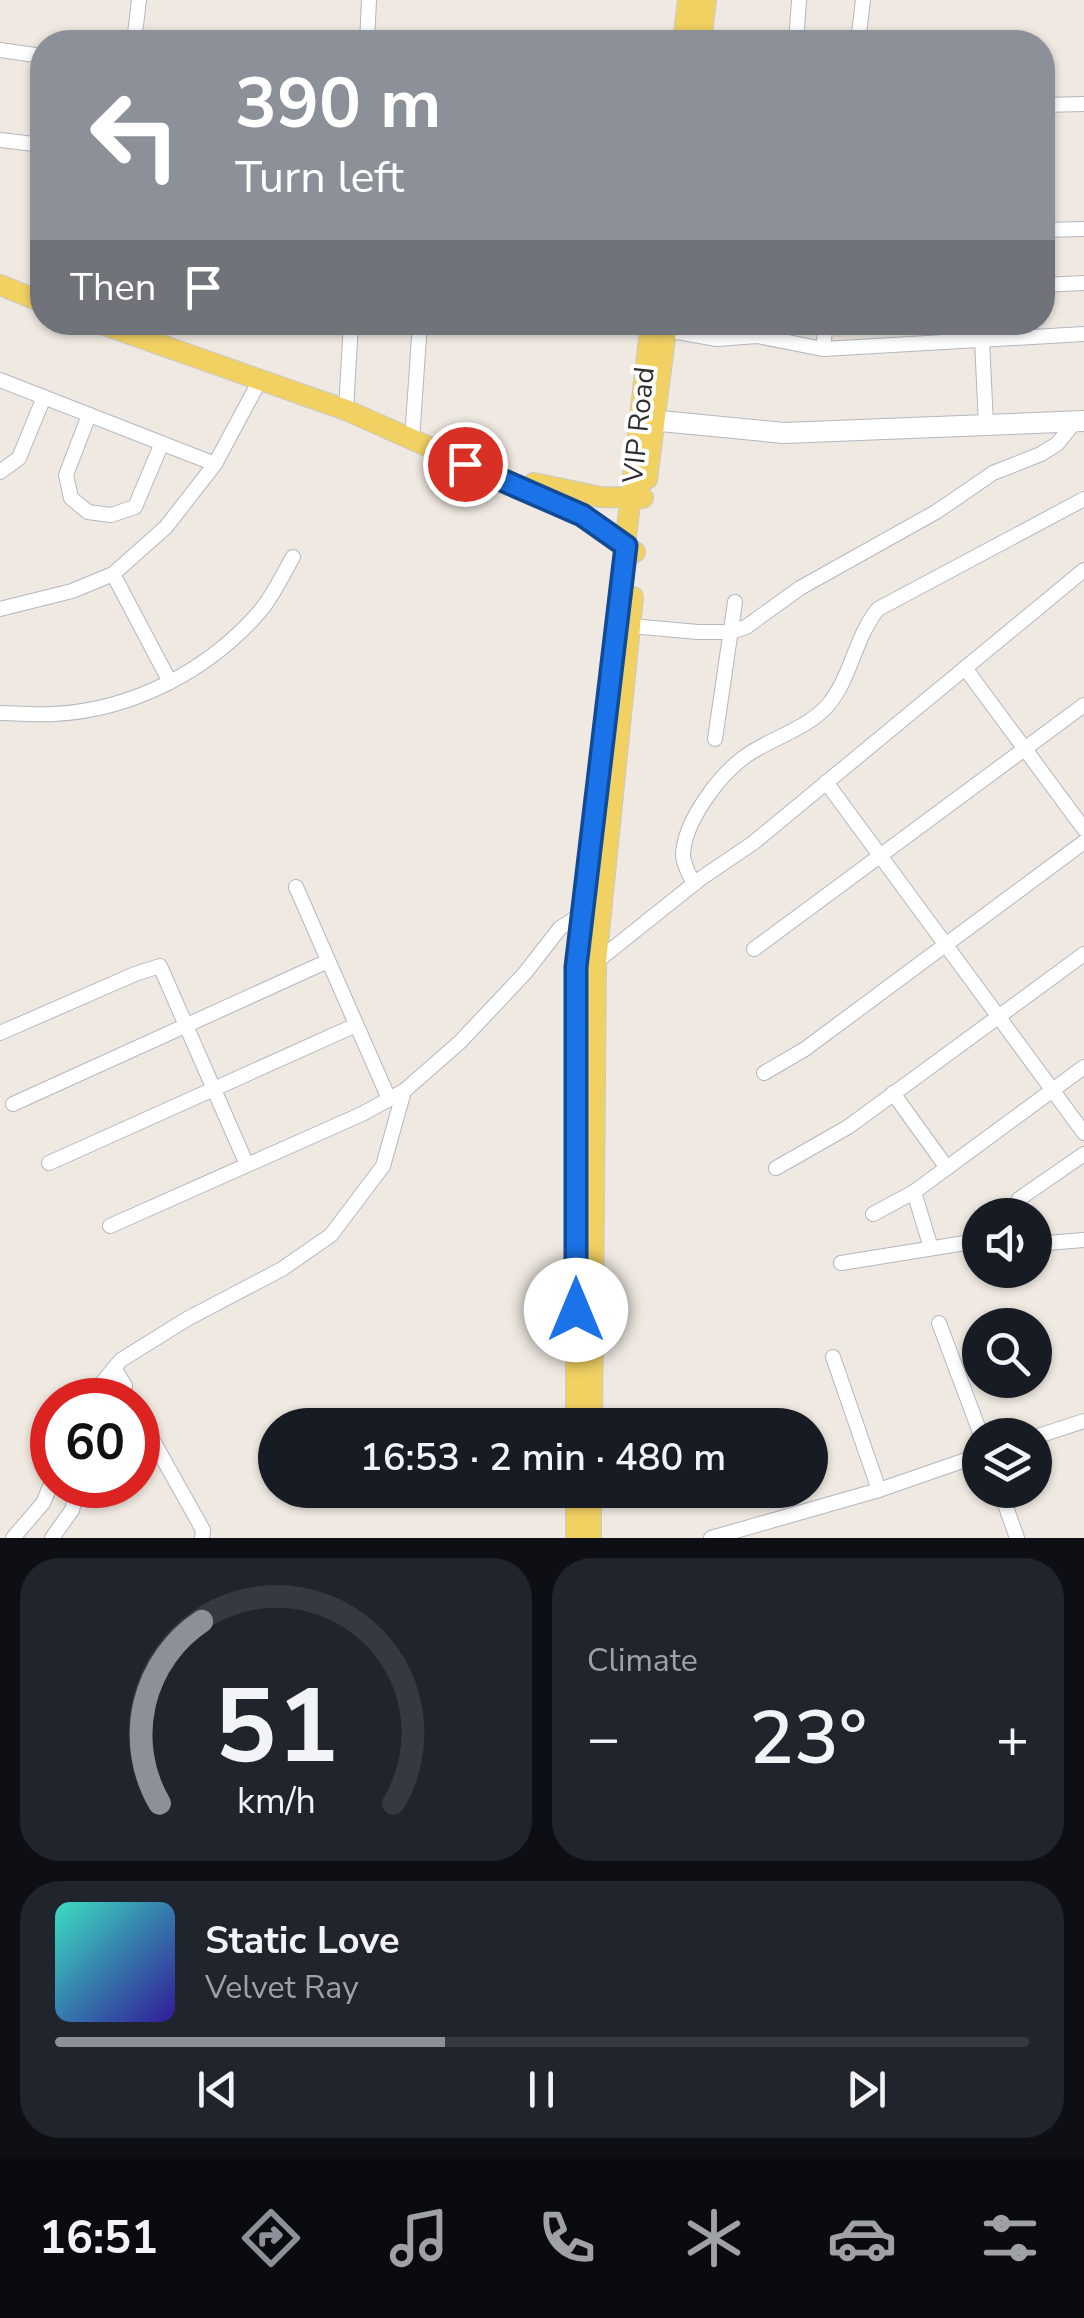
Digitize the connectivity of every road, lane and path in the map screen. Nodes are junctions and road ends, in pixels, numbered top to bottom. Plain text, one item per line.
1 (139, 0) edge
2 (369, 0) edge
3 (688, 0) edge
4 (706, 0) edge
5 (799, 0) edge
6 (863, 0) edge
7 (135, 30) edge
8 (368, 30) edge
9 (685, 30) edge
10 (702, 30) edge
11 (797, 30) edge
12 (859, 30) edge
13 (0, 50) edge
14 (30, 54) edge
15 (1084, 104) edge
16 (1055, 105) edge
17 (0, 140) edge
18 (30, 144) edge
19 (1084, 229) edge
20 (1055, 230) edge
21 (1084, 283) edge
22 (1055, 284) edge
23 (2, 290) edge
24 (30, 298) edge
25 (1084, 334) edge
26 (133, 335) edge
27 (350, 335) edge
28 (419, 335) edge
29 (660, 335) edge
30 (701, 335) edge
31 (733, 335) edge
32 (777, 335) edge
33 (824, 335) edge
34 (989, 335) edge
35 (988, 339) junction
36 (822, 349) junction
37 (0, 380) edge
38 (260, 380) junction
39 (44, 397) junction
40 (346, 410) junction
41 (90, 415) junction
42 (647, 420) junction
43 (1080, 421) edge
44 (986, 425) junction
45 (412, 440) junction
46 (162, 443) junction
47 (215, 464) junction
48 (478, 470) junction
49 (0, 472) edge
50 (638, 498) junction
51 (1084, 500) edge
52 (632, 549) junction
53 (293, 557) dead end
54 (1084, 570) edge
55 (112, 574) junction
56 (735, 602) dead end
57 (0, 609) edge
58 (631, 626) junction
59 (731, 632) junction
60 (965, 668) junction
61 (170, 682) junction
62 (1084, 705) edge
63 (0, 713) edge
64 (716, 739) dead end
65 (1025, 749) junction
66 (826, 782) junction
67 (1084, 829) edge
68 (1084, 842) edge
69 (882, 855) junction
70 (694, 884) junction
71 (296, 887) dead end
72 (593, 911) junction
73 (946, 944) junction
74 (754, 949) dead end
75 (1084, 954) edge
76 (328, 961) junction
77 (596, 962) junction
78 (999, 1016) junction
79 (356, 1024) junction
80 (186, 1026) junction
81 (0, 1034) edge
82 (1084, 1067) edge
83 (764, 1073) dead end
84 (213, 1089) junction
85 (1054, 1090) junction
86 (404, 1091) junction
87 (894, 1093) junction
88 (389, 1099) junction
89 (13, 1104) dead end
90 (1084, 1133) edge
91 (1084, 1158) edge
92 (49, 1163) dead end
93 (247, 1165) junction
94 (776, 1168) dead end
95 (947, 1168) junction
96 (914, 1192) junction
97 (1022, 1198) edge
98 (872, 1214) dead end
99 (110, 1226) dead end
100 (1084, 1240) edge
101 (962, 1243) edge
102 (1052, 1243) edge
103 (932, 1248) junction
104 (841, 1263) dead end
105 (939, 1323) dead end
106 (832, 1357) dead end
107 (114, 1368) junction
108 (106, 1378) edge
109 (120, 1378) edge
110 (962, 1384) edge
111 (576, 1408) edge
112 (592, 1408) edge
113 (1084, 1421) edge
114 (1052, 1431) edge
115 (160, 1453) edge
116 (962, 1462) edge
117 (879, 1490) junction
118 (39, 1508) edge
119 (73, 1508) edge
120 (576, 1508) edge
121 (592, 1508) edge
122 (1006, 1508) edge
123 (13, 1538) edge
124 (52, 1538) edge
125 (202, 1538) edge
126 (576, 1538) edge
127 (591, 1538) edge
128 (711, 1538) edge
129 (1017, 1538) edge

1 - 7 street
2 - 8 street
3 - 9 main road
4 - 10 main road
5 - 11 street
6 - 12 street
13 - 14 street
15 - 16 street
17 - 18 street
19 - 20 street
21 - 22 street
23 - 24 main road
25 - 35 street
26 - 38 main road
27 - 40 street
28 - 45 street
29 - 42 main road, VIP Road
30 - 31 street
32 - 36 street
33 - 36 street
34 - 35 street
35 - 36 street
35 - 44 street
37 - 39 street
38 - 40 main road
38 - 47 street
39 - 41 street
39 - 49 street
40 - 45 main road
41 - 46 street
41 - 46 street
42 - 44 main road
42 - 50 main road, VIP Road
43 - 44 main road
43 - 59 street
45 - 48 main road
46 - 47 street
47 - 55 street
48 - 50 main road
48 - 52 main road
50 - 52 main road, VIP Road
51 - 70 street
52 - 58 main road, VIP Road
52 - 72 main road, VIP Road
53 - 61 street
54 - 60 street
55 - 57 street
55 - 61 street
56 - 59 street
58 - 59 street
58 - 72 main road, VIP Road
59 - 64 street
60 - 65 street
60 - 66 street
61 - 63 street
62 - 65 street
65 - 67 street
65 - 69 street
66 - 69 street
66 - 70 street
68 - 73 street
69 - 73 street
69 - 74 street
70 - 77 street
71 - 76 street
72 - 77 main road, VIP Road
72 - 86 street
72 - 111 main road, VIP Road
73 - 78 street
73 - 83 street
75 - 78 street
76 - 79 street
76 - 80 street
77 - 112 main road, VIP Road
78 - 85 street
78 - 87 street
79 - 84 street
79 - 88 street
80 - 81 street
80 - 84 street
80 - 89 street
82 - 85 street
84 - 92 street
84 - 93 street
85 - 90 street
85 - 95 street
86 - 88 street
86 - 107 street
87 - 94 street
87 - 95 street
88 - 93 street
91 - 97 street
93 - 99 street
95 - 96 street
96 - 98 street
96 - 103 street
100 - 102 street
101 - 103 street
103 - 104 street
105 - 110 street
106 - 117 street
107 - 108 street
107 - 109 street
113 - 114 street
115 - 125 street
116 - 117 street
117 - 128 street
118 - 123 street
119 - 124 street
120 - 126 main road
121 - 127 main road
122 - 129 street

